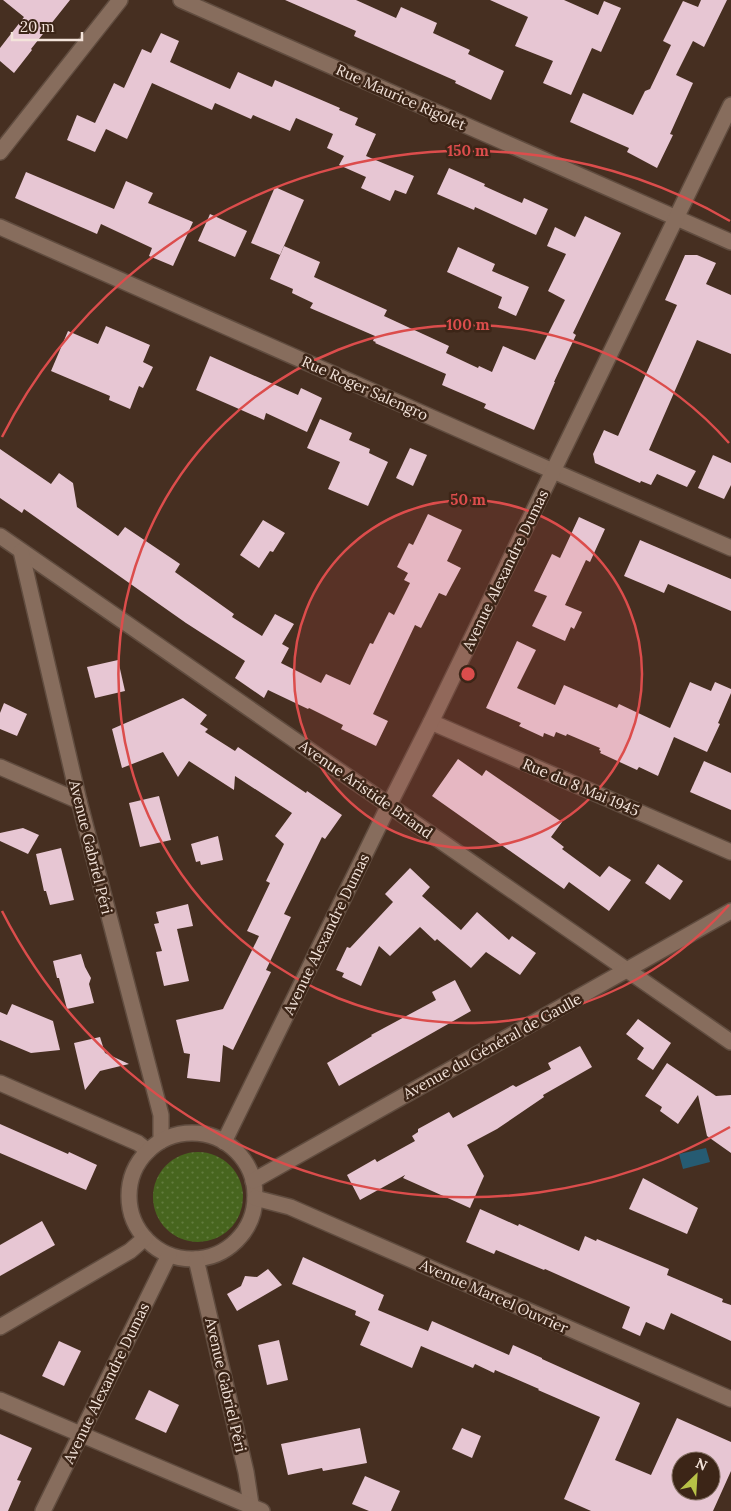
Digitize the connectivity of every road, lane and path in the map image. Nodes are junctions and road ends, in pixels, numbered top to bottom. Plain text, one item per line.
1 (120, 0) edge
2 (181, 0) edge
3 (731, 105) edge
4 (0, 152) edge
5 (676, 218) junction
6 (0, 226) edge
7 (731, 242) edge
8 (553, 471) junction
9 (0, 536) edge
10 (731, 548) edge
11 (21, 551) junction
12 (431, 722) junction
13 (0, 767) edge
14 (79, 801) junction
15 (389, 805) junction
16 (731, 852) edge
17 (731, 911) edge
18 (627, 970) junction
19 (731, 1042) edge
20 (0, 1083) edge
21 (161, 1142) junction
22 (224, 1142) junction
23 (148, 1151) junction
24 (253, 1181) junction
25 (255, 1198) junction
26 (146, 1238) junction
27 (169, 1255) junction
28 (196, 1259) junction
29 (0, 1327) edge
30 (731, 1399) edge
31 (0, 1400) edge
32 (81, 1435) junction
33 (255, 1509) edge
34 (44, 1511) edge

1 - 4 street
2 - 5 street, Rue Maurice Rigolet
3 - 5 street, Avenue Alexandre Dumas
5 - 7 street, Rue Maurice Rigolet
5 - 8 street, Avenue Alexandre Dumas
6 - 8 street, Rue Roger Salengro
8 - 10 street, Rue Roger Salengro
8 - 12 street, Avenue Alexandre Dumas
9 - 11 street, Avenue Aristide Briand
11 - 14 street, Avenue Gabriel Péri
11 - 15 street, Avenue Aristide Briand
12 - 15 street, Avenue Alexandre Dumas
12 - 16 street, Rue du 8 Mai 1945
13 - 14 street
14 - 21 street, Avenue Gabriel Péri
15 - 18 street, Avenue Aristide Briand
15 - 22 street, Avenue Alexandre Dumas
17 - 18 street, Avenue du Général de Gaulle
18 - 19 street, Avenue Aristide Briand
18 - 24 street, Avenue du Général de Gaulle
20 - 23 street
21 - 22 street
21 - 23 street
22 - 24 street
23 - 26 street
24 - 25 street
25 - 28 street
25 - 30 street, Avenue Marcel Ouvrier
26 - 27 street
26 - 29 street
27 - 28 street
27 - 32 street, Avenue Alexandre Dumas
28 - 33 street, Avenue Gabriel Péri
31 - 32 street
32 - 33 street
32 - 34 street, Avenue Alexandre Dumas

